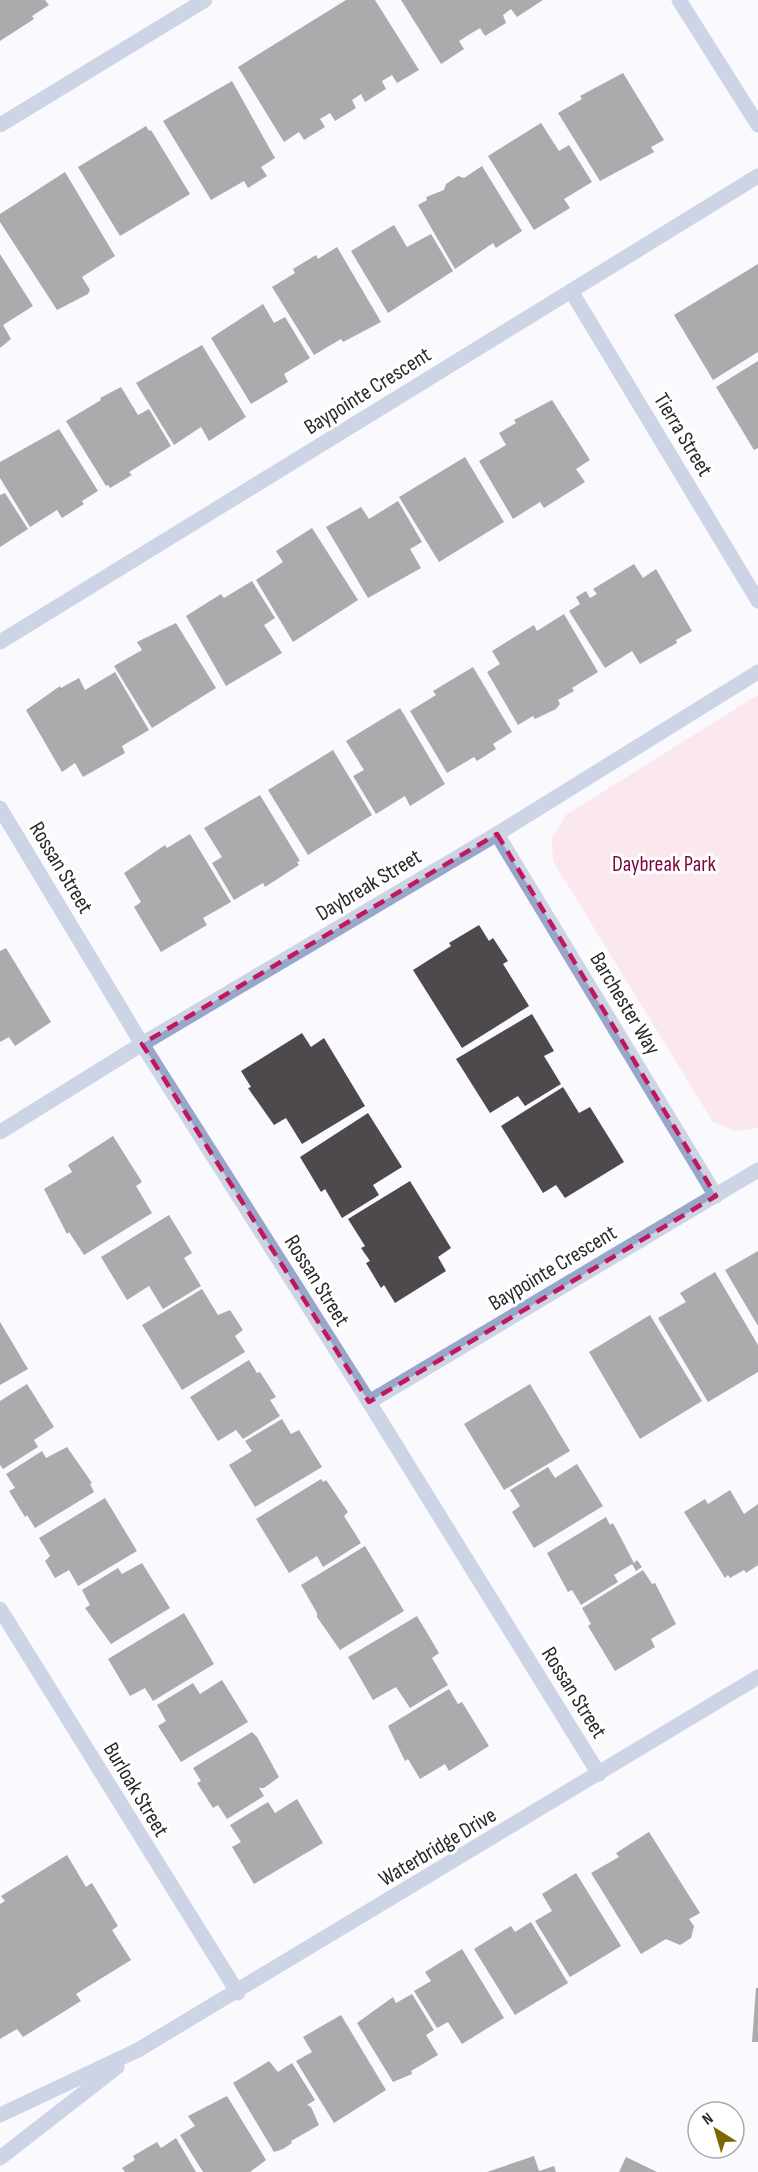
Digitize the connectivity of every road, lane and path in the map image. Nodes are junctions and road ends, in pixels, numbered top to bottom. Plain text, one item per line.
1 (205, 0) edge
2 (679, 0) edge
3 (0, 125) edge
4 (758, 125) edge
5 (758, 176) edge
6 (571, 291) junction
7 (758, 601) edge
8 (0, 642) edge
9 (758, 672) edge
10 (0, 808) edge
11 (497, 834) junction
12 (142, 1044) junction
13 (0, 1132) edge
14 (758, 1170) edge
15 (716, 1196) junction
16 (369, 1402) junction
17 (0, 1609) edge
18 (758, 1677) edge
19 (599, 1774) junction
20 (238, 1993) junction
21 (138, 2050) junction
22 (0, 2115) edge
23 (0, 2158) edge

1 - 3 street
2 - 4 street
5 - 6 street, Baypointe Crescent
6 - 7 street, Tierra Street
6 - 8 street, Baypointe Crescent
9 - 11 street, Daybreak Street
10 - 12 street, Rossan Street
11 - 12 street, Daybreak Street
11 - 15 street, Barchester Way
12 - 13 street, Daybreak Street
12 - 16 street, Rossan Street
14 - 15 street, Baypointe Crescent
15 - 16 street, Baypointe Crescent
16 - 19 street, Rossan Street
17 - 20 street, Burloak Street
18 - 19 street, Waterbridge Drive
19 - 20 street, Waterbridge Drive
20 - 21 street, Waterbridge Drive
21 - 22 street, Waterbridge Drive
21 - 23 street, Waterbridge Drive

